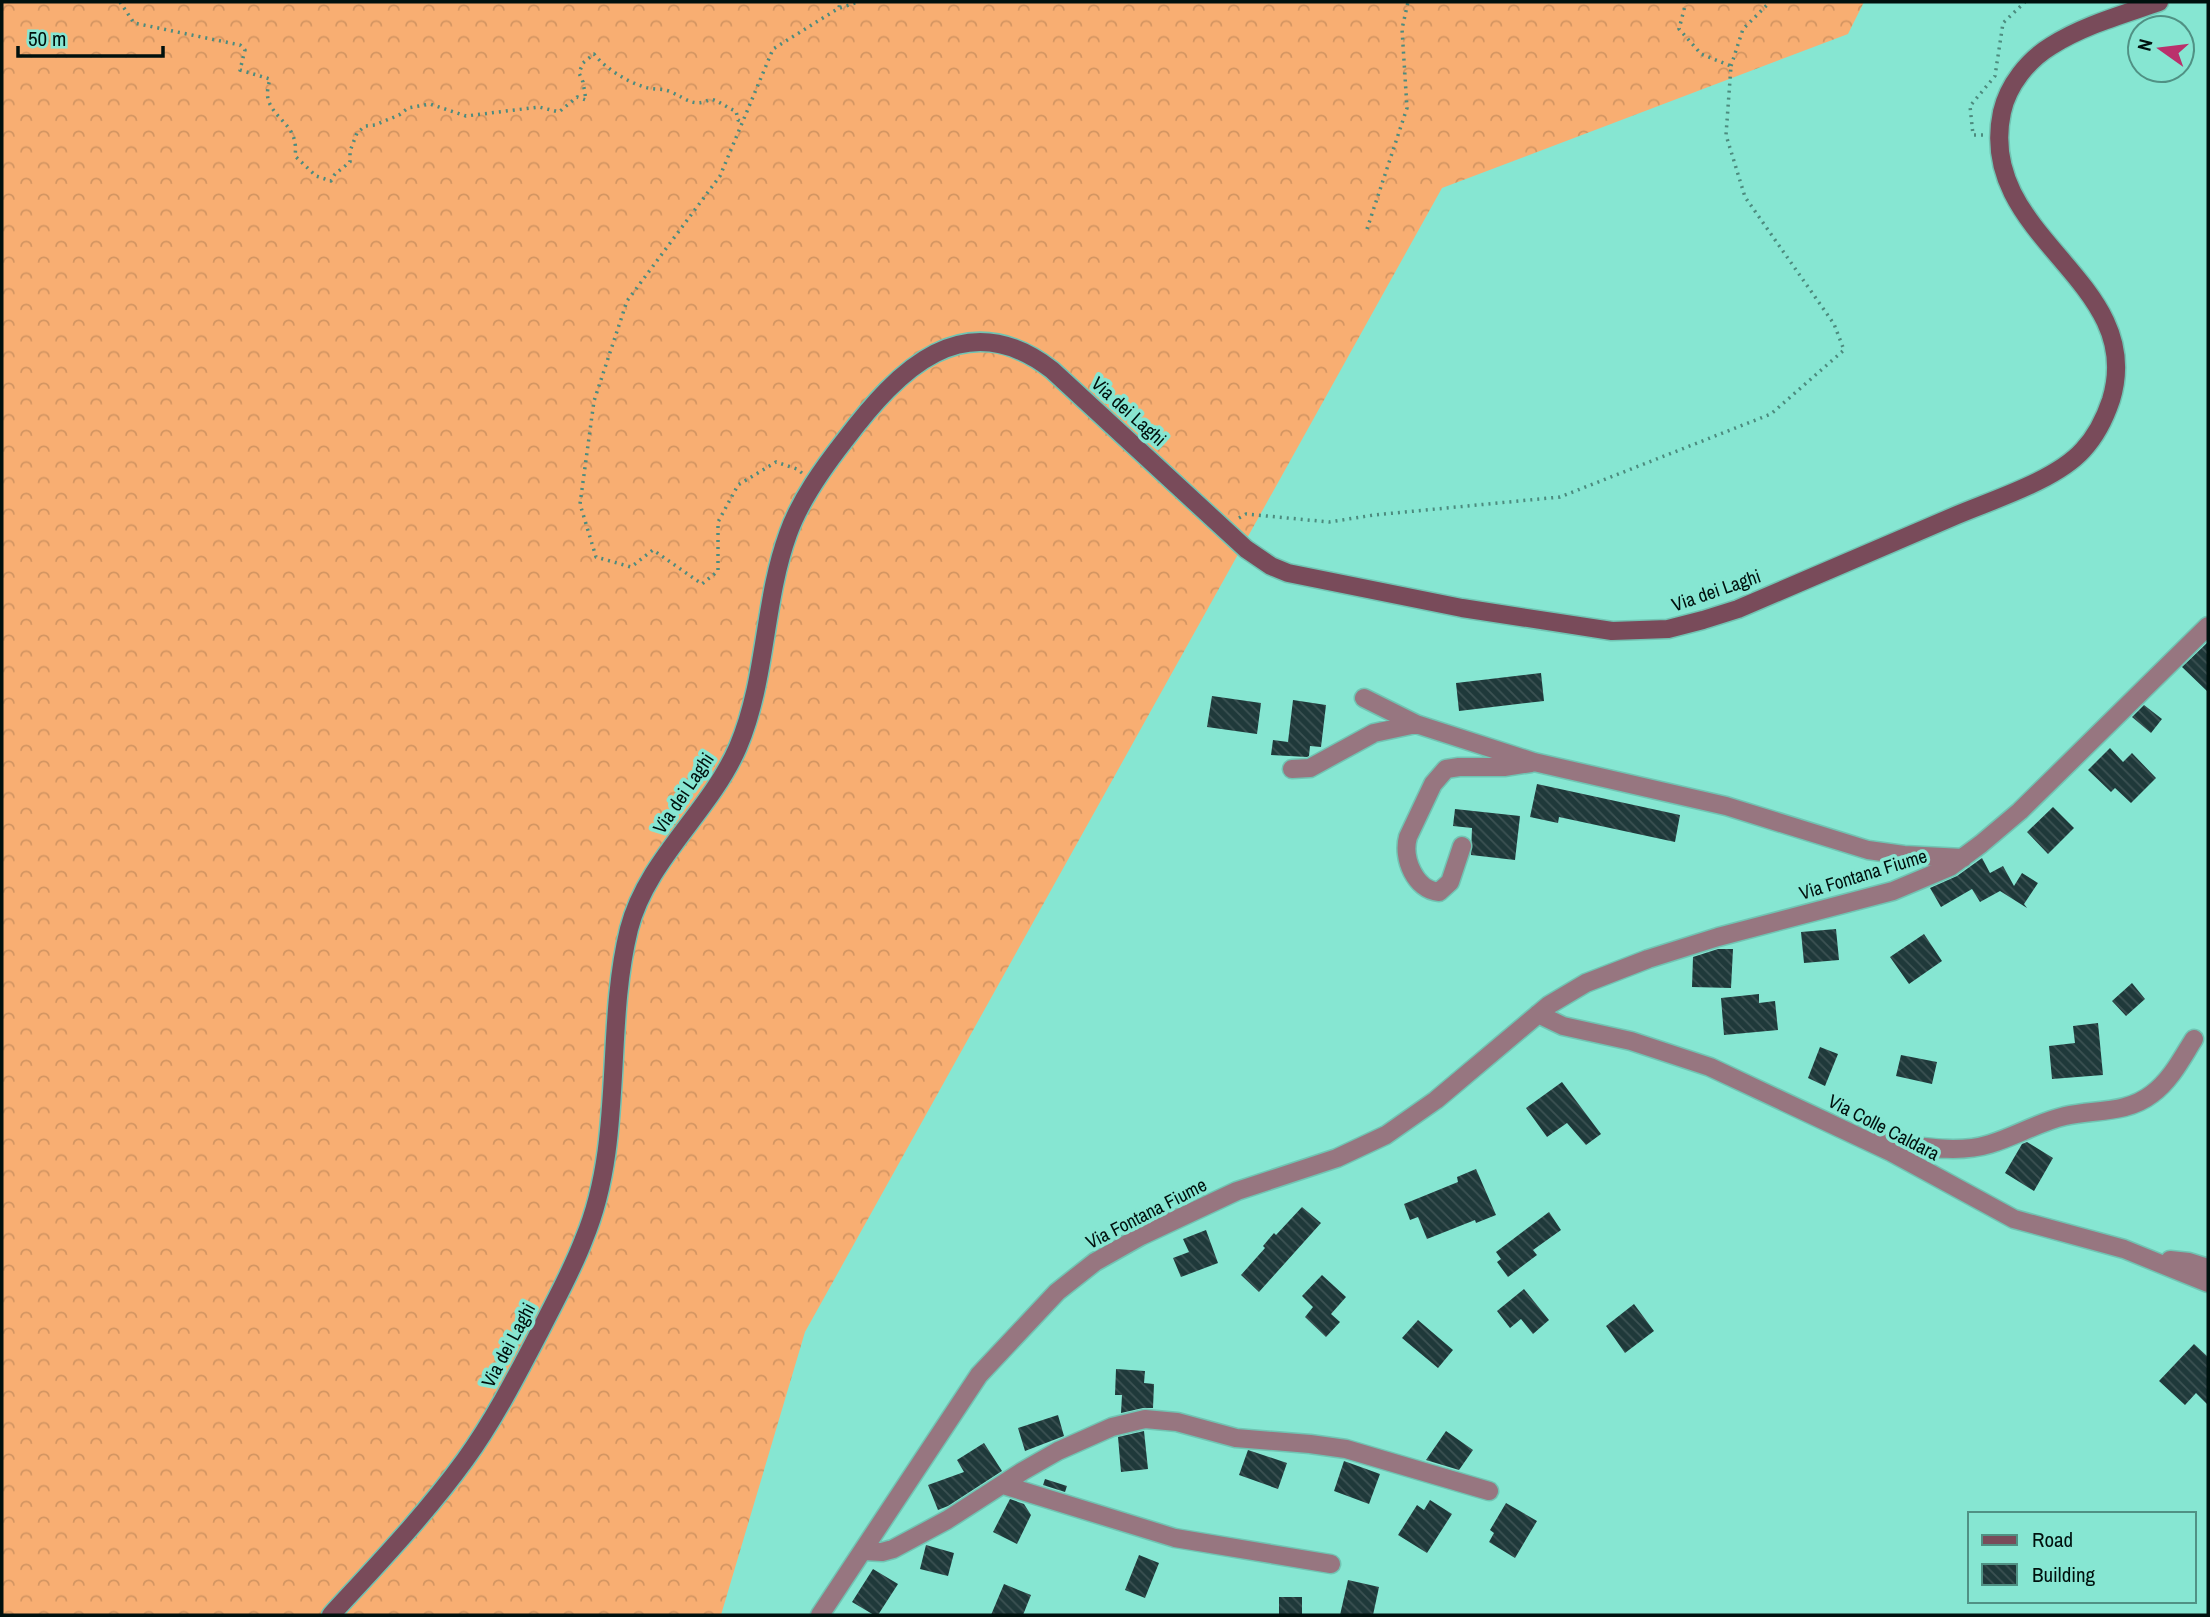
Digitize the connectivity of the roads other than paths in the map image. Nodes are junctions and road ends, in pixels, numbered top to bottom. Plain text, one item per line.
1 (2159, 2) edge
2 (2208, 626) edge
3 (1364, 698) dead end
4 (1416, 724) junction
5 (1534, 762) junction
6 (1292, 769) dead end
7 (1462, 846) dead end
8 (1963, 858) junction
9 (1534, 1017) junction
10 (2194, 1039) dead end
11 (1868, 1140) junction
12 (2149, 1259) junction
13 (2208, 1268) edge
14 (2208, 1283) edge
15 (1003, 1485) junction
16 (1489, 1491) dead end
17 (864, 1551) junction
18 (1331, 1564) dead end
19 (331, 1615) edge
20 (820, 1615) edge

1 - 19 main road, Via dei Laghi
2 - 8 street, Via Fontana Fiume
3 - 4 street
4 - 5 street
4 - 6 street
5 - 7 street
5 - 8 street
8 - 9 street, Via Fontana Fiume
9 - 11 street, Via Colle Caldara
9 - 17 street, Via Fontana Fiume
10 - 11 street
11 - 12 street, Via Colle Caldara
12 - 13 street
12 - 14 street, Via Colle Caldara
15 - 16 street
15 - 17 street
15 - 18 street
17 - 20 street, Via Fontana Fiume

